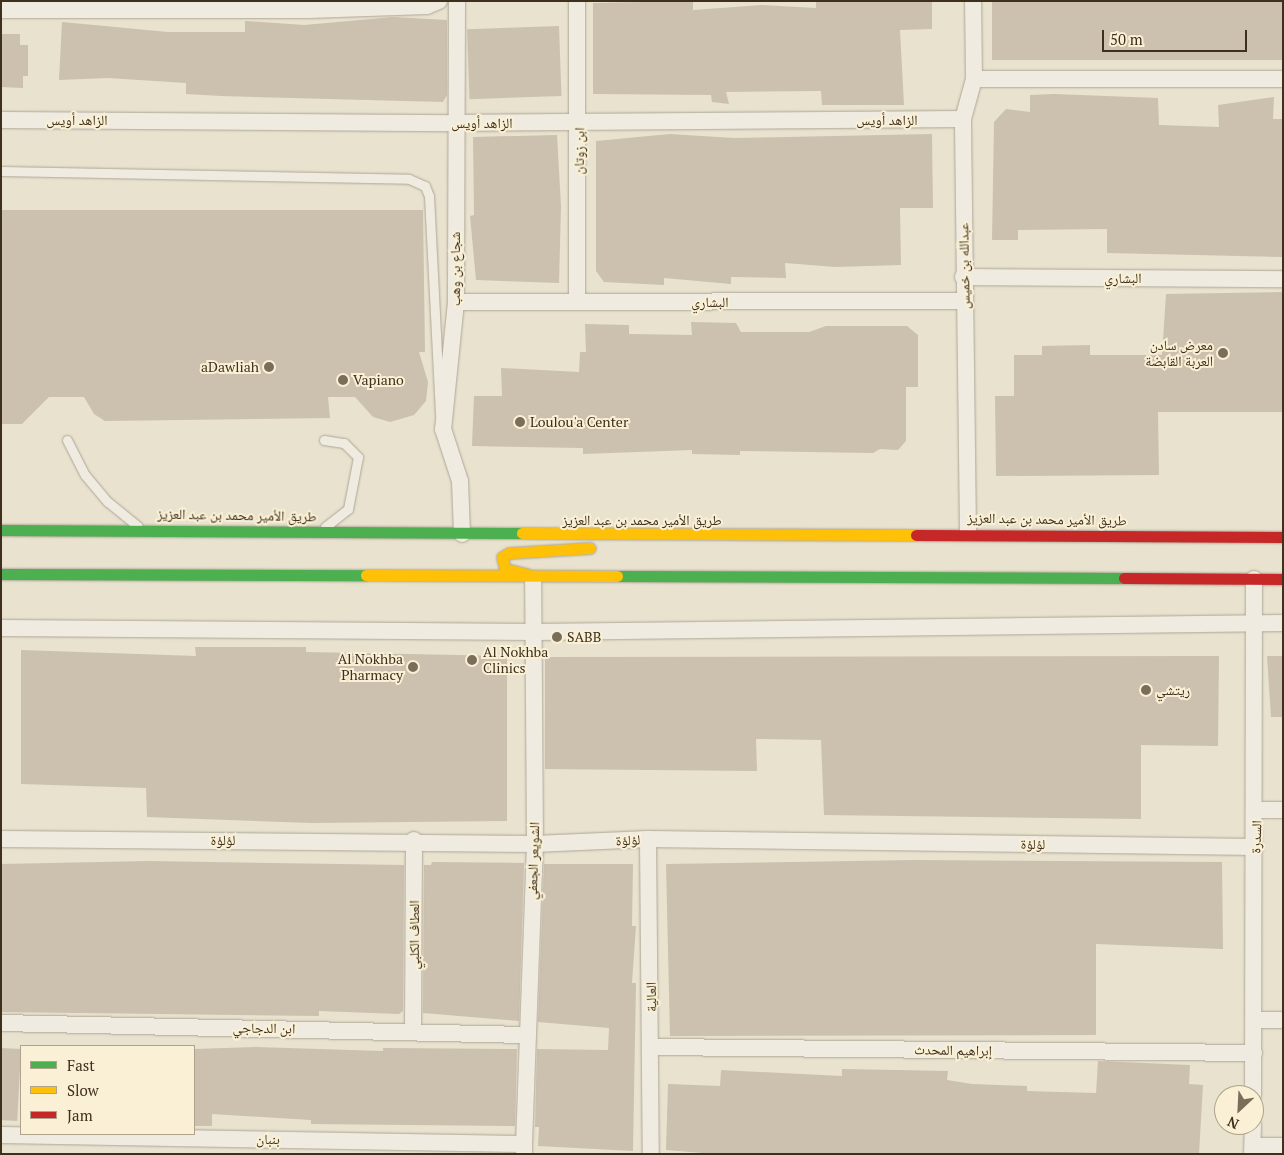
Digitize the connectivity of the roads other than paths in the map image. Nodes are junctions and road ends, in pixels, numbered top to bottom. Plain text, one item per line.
1 (457, 1) edge
2 (577, 1) edge
3 (972, 1) edge
4 (431, 3) edge
5 (308, 6) edge
6 (1, 10) edge
7 (974, 79) junction
8 (1283, 79) edge
9 (963, 119) junction
10 (1, 120) edge
11 (580, 122) junction
12 (454, 123) junction
13 (1, 171) edge
14 (964, 277) junction
15 (1283, 278) edge
16 (456, 302) junction
17 (577, 302) junction
18 (965, 302) junction
19 (443, 429) junction
20 (67, 440) dead end
21 (324, 440) dead end
22 (142, 529) junction
23 (1, 530) edge
24 (319, 532) junction
25 (968, 533) junction
26 (462, 534) junction
27 (629, 534) junction
28 (1283, 536) edge
29 (1, 574) edge
30 (533, 579) junction
31 (1254, 579) junction
32 (1283, 579) edge
33 (1253, 623) junction
34 (1283, 623) edge
35 (1, 628) edge
36 (536, 632) junction
37 (1256, 810) junction
38 (1283, 810) edge
39 (1, 839) edge
40 (414, 840) junction
41 (648, 840) junction
42 (535, 844) junction
43 (1255, 847) junction
44 (1255, 1020) junction
45 (1283, 1020) edge
46 (1, 1023) edge
47 (413, 1030) junction
48 (527, 1035) junction
49 (652, 1046) junction
50 (1254, 1053) junction
51 (1253, 1085) edge
52 (1, 1135) edge
53 (1253, 1135) edge
54 (1283, 1146) edge
55 (325, 1147) edge
56 (441, 1148) edge
57 (524, 1149) edge
58 (1252, 1150) edge
59 (651, 1154) edge

1 - 12 street, شجاع بن وهب
2 - 11 street, ابن زوتان
3 - 7 street, عبدالله بن خميس
4 - 5 street
5 - 6 street
7 - 8 street
7 - 9 street, عبدالله بن خميس
9 - 11 street, الزاهد أويس
9 - 14 street, عبدالله بن خميس
10 - 12 street, الزاهد أويس
11 - 12 street, الزاهد أويس
11 - 17 street, ابن زوتان
12 - 16 street, شجاع بن وهب
13 - 19 lane
14 - 15 street, البشاري
14 - 18 street, عبدالله بن خميس
16 - 17 street, البشاري
16 - 19 street, شجاع بن وهب
17 - 18 street, البشاري
18 - 25 street, عبدالله بن خميس
19 - 26 street, شجاع بن وهب
20 - 22 lane
21 - 24 lane
22 - 23 main road, طريق الأمير محمد بن عبد العزيز
22 - 24 main road, طريق الأمير محمد بن عبد العزيز
24 - 26 main road, طريق الأمير محمد بن عبد العزيز
25 - 27 main road, طريق الأمير محمد بن عبد العزيز
25 - 28 main road, طريق الأمير محمد بن عبد العزيز
26 - 27 main road, طريق الأمير محمد بن عبد العزيز
27 - 30 main road
29 - 30 main road
30 - 31 main road
30 - 36 street, الشويعر الجعفي
31 - 32 main road
31 - 33 street, السدرة
33 - 34 street
33 - 36 street
33 - 37 street, السدرة
35 - 36 street
36 - 42 street, الشويعر الجعفي
37 - 38 street
37 - 43 street, السدرة
39 - 40 street, لؤلؤة
40 - 42 street, لؤلؤة
40 - 47 street, العطاف الكلبي
41 - 42 street, لؤلؤة
41 - 43 street, لؤلؤة
41 - 49 street, العالية
42 - 48 street, الشويعر الجعفي
43 - 44 street, السدرة
44 - 45 street
44 - 50 street, السدرة
46 - 47 street, ابن الدجاجي
47 - 48 street, ابن الدجاجي
48 - 57 street, الشويعر الجعفي
49 - 50 street, إبراهيم المحدث
49 - 59 street, العالية
50 - 51 street, السدرة
52 - 55 street, بنبان
53 - 58 street
54 - 58 street
55 - 56 street, بنبان
56 - 57 street, بنبان

